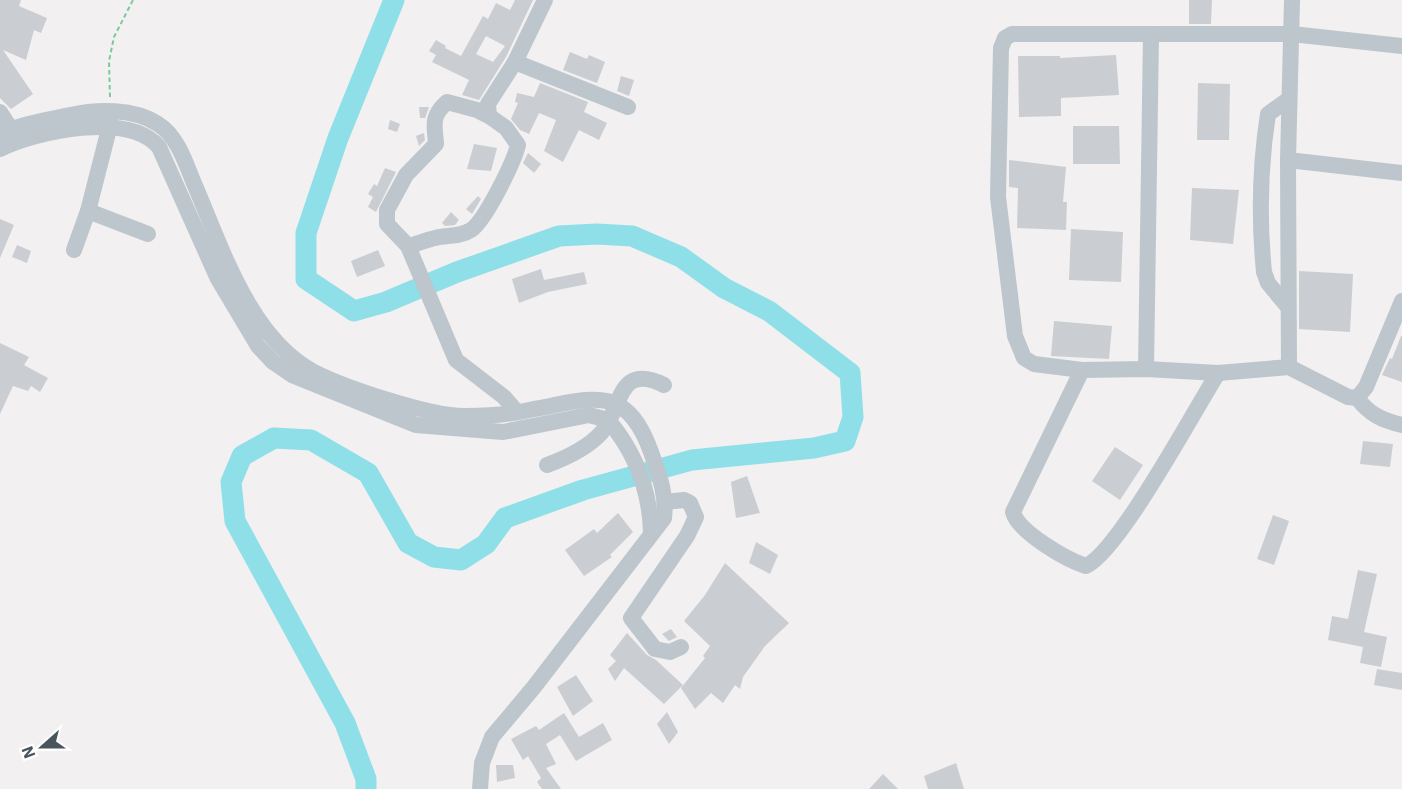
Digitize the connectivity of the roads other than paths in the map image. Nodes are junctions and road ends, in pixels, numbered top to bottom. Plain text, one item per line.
1 (545, 0) edge
2 (1292, 0) edge
3 (1292, 34) junction
4 (1150, 35) junction
5 (1402, 46) edge
6 (515, 62) junction
7 (1289, 99) junction
8 (628, 107) dead end
9 (110, 111) junction
10 (0, 112) edge
11 (489, 116) junction
12 (110, 129) junction
13 (5, 132) edge
14 (0, 149) edge
15 (1288, 160) junction
16 (1402, 173) edge
17 (88, 211) junction
18 (147, 234) dead end
19 (74, 250) dead end
20 (412, 254) junction
21 (1402, 301) edge
22 (1288, 307) junction
23 (1289, 368) junction
24 (1146, 369) junction
25 (1082, 370) junction
26 (1218, 373) junction
27 (664, 385) dead end
28 (1357, 398) junction
29 (615, 404) junction
30 (516, 411) junction
31 (608, 420) junction
32 (1402, 425) edge
33 (547, 465) dead end
34 (665, 502) junction
35 (651, 533) junction
36 (681, 647) dead end
37 (480, 789) edge

1 - 6 street
2 - 3 street
3 - 4 street
3 - 5 street
3 - 7 street
4 - 24 street
4 - 25 street
6 - 8 street
6 - 11 street
7 - 15 street
7 - 22 street
9 - 12 street
9 - 13 street
9 - 30 street
10 - 13 street
11 - 20 street
11 - 20 street
12 - 14 street
12 - 17 street
12 - 31 street
15 - 16 street
15 - 22 street
17 - 18 street
17 - 19 street
20 - 30 street
21 - 28 street
22 - 23 street
23 - 26 street
23 - 28 street
24 - 25 street
24 - 26 street
25 - 26 street
27 - 29 street
28 - 32 street
29 - 30 street
29 - 31 street
29 - 34 street
31 - 33 street
31 - 35 street
34 - 35 street
34 - 36 street
35 - 37 street

